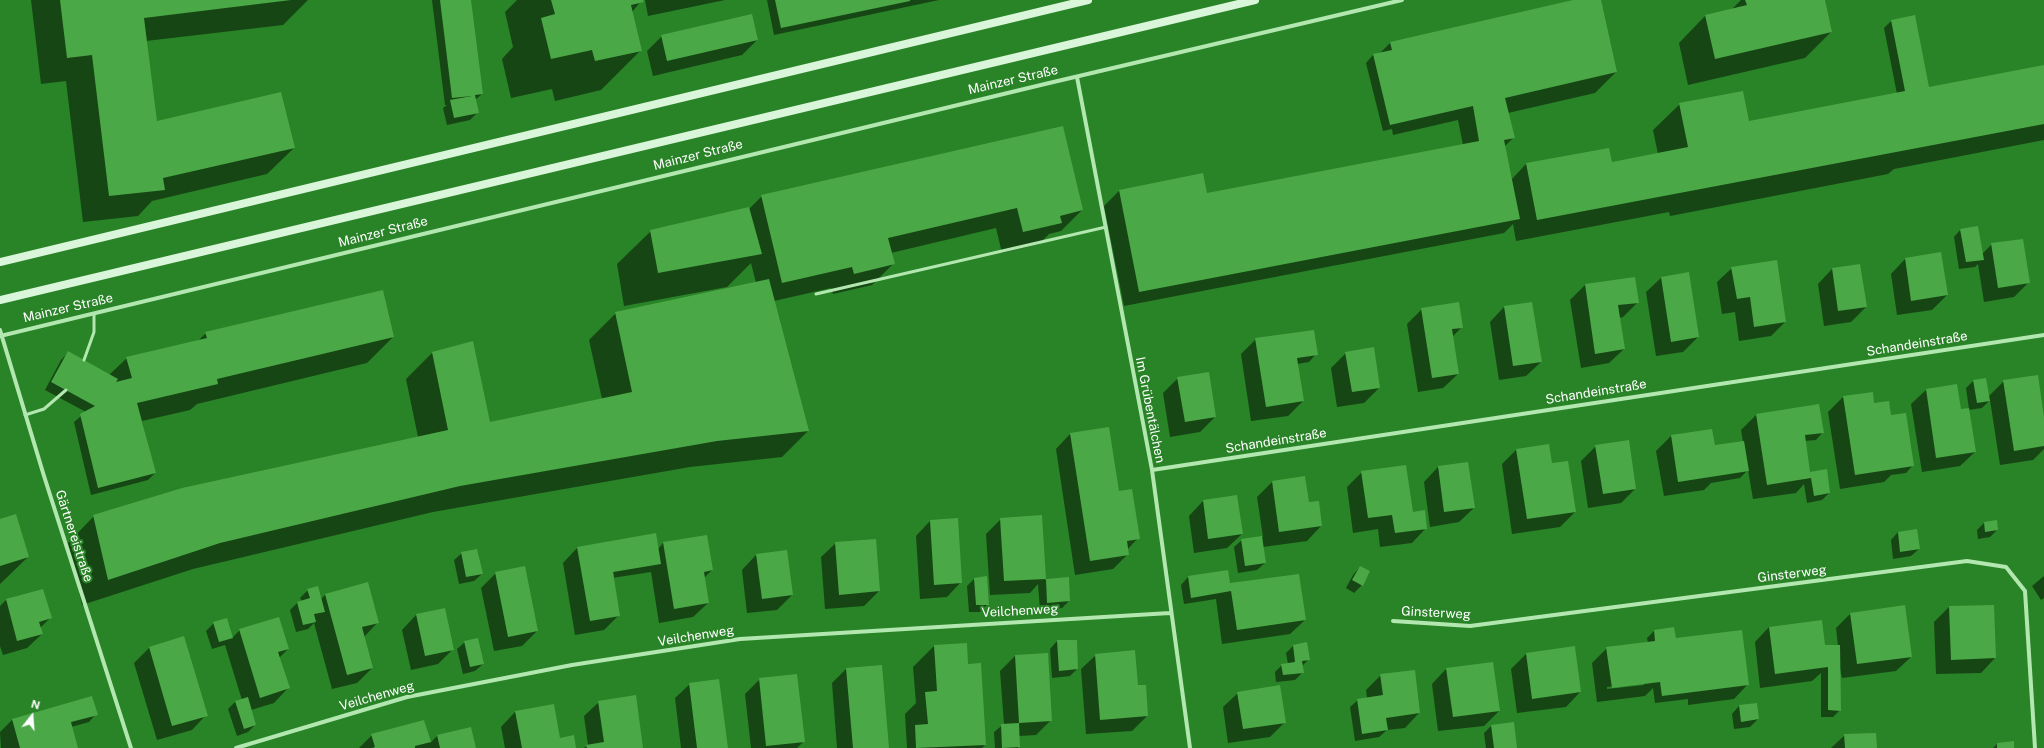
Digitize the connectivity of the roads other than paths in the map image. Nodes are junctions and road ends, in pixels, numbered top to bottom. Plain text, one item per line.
1 (1063, 0) edge
2 (1088, 0) edge
3 (1255, 0) edge
4 (1402, 0) edge
5 (1054, 8) junction
6 (1076, 77) junction
7 (1106, 226) junction
8 (0, 262) edge
9 (816, 294) dead end
10 (0, 300) edge
11 (94, 314) junction
12 (0, 330) edge
13 (2044, 335) edge
14 (1, 336) edge
15 (84, 360) dead end
16 (66, 390) dead end
17 (25, 415) junction
18 (1152, 470) junction
19 (1170, 613) junction
20 (1393, 621) dead end
21 (131, 748) edge
22 (236, 748) edge
23 (1190, 748) edge
24 (2035, 748) edge

1 - 5 street
2 - 5 main road
3 - 10 main road, Mainzer Straße
4 - 6 street, Mainzer Straße
5 - 8 main road
6 - 7 street, Im Grübentälchen
6 - 11 street, Mainzer Straße
7 - 9 lane
7 - 18 street, Im Grübentälchen
11 - 14 street, Mainzer Straße
11 - 15 lane
12 - 14 street, Gärtnereistraße
13 - 18 street, Schandeinstraße
14 - 17 street, Gärtnereistraße
16 - 17 lane
17 - 21 street, Gärtnereistraße
18 - 19 street, Im Grübentälchen
19 - 22 street, Veilchenweg
19 - 23 street, Im Grübentälchen
20 - 24 street, Ginsterweg

